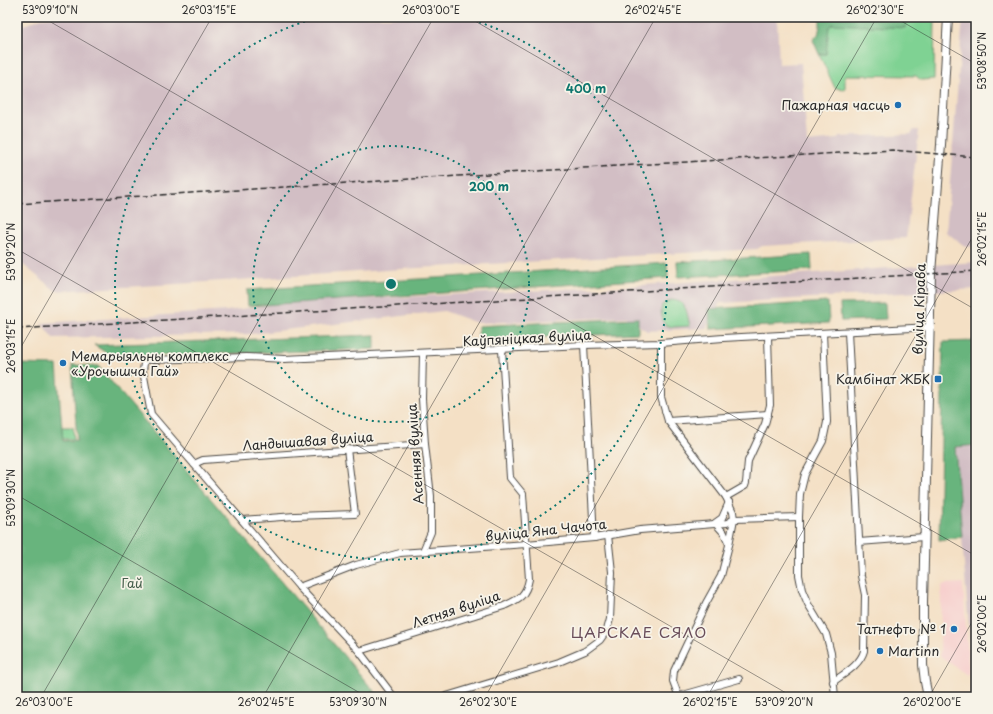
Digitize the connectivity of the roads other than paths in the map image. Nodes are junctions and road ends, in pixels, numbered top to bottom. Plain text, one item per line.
1 (948, 17) edge
2 (931, 328) junction
3 (848, 332) junction
4 (823, 333) junction
5 (768, 336) junction
6 (661, 343) junction
7 (584, 345) junction
8 (502, 350) junction
9 (423, 353) junction
10 (768, 414) junction
11 (668, 421) junction
12 (425, 444) junction
13 (347, 449) junction
14 (194, 464) junction
15 (728, 500) junction
16 (799, 517) junction
17 (734, 519) junction
18 (242, 520) junction
19 (715, 523) junction
20 (608, 535) junction
21 (924, 537) junction
22 (594, 538) junction
23 (859, 542) junction
24 (526, 544) junction
25 (729, 546) junction
26 (423, 552) junction
27 (299, 586) junction
28 (358, 651) junction
29 (739, 679) dead end
30 (833, 682) junction
31 (394, 697) edge
32 (443, 697) edge
33 (678, 697) edge
34 (835, 697) edge
35 (928, 697) edge

1 - 2 main road, вуліца Кірава
2 - 3 street, Каўпяніцкая вуліца
2 - 21 main road, вуліца Кірава
3 - 4 street, Каўпяніцкая вуліца
3 - 23 street
4 - 5 street, Каўпяніцкая вуліца
4 - 16 street
5 - 6 street, Каўпяніцкая вуліца
5 - 10 street
6 - 7 street, Каўпяніцкая вуліца
6 - 11 street
7 - 8 street, Каўпяніцкая вуліца
7 - 22 street
8 - 9 street, Каўпяніцкая вуліца
8 - 24 street, Летняя вуліца
9 - 12 street, Асенняя вуліца
9 - 14 street, Каўпяніцкая вуліца
10 - 11 street
10 - 15 street
11 - 15 street
12 - 13 street, Ландышавая вуліца
12 - 26 street, Асенняя вуліца
13 - 14 street, Ландышавая вуліца
13 - 18 street
14 - 18 street
15 - 17 street
15 - 19 street
16 - 17 street, вуліца Яна Чачота
16 - 30 street
17 - 19 street, вуліца Яна Чачота
17 - 25 street
18 - 27 street
19 - 20 street, вуліца Яна Чачота
19 - 25 street
20 - 22 street, вуліца Яна Чачота
20 - 32 street
21 - 23 street
21 - 35 main road, вуліца Кірава
22 - 24 street, вуліца Яна Чачота
23 - 30 street
24 - 26 street, вуліца Яна Чачота
24 - 28 street, Летняя вуліца
25 - 33 street
26 - 27 street, вуліца Яна Чачота
27 - 28 street
28 - 31 street
29 - 33 street
30 - 34 street

